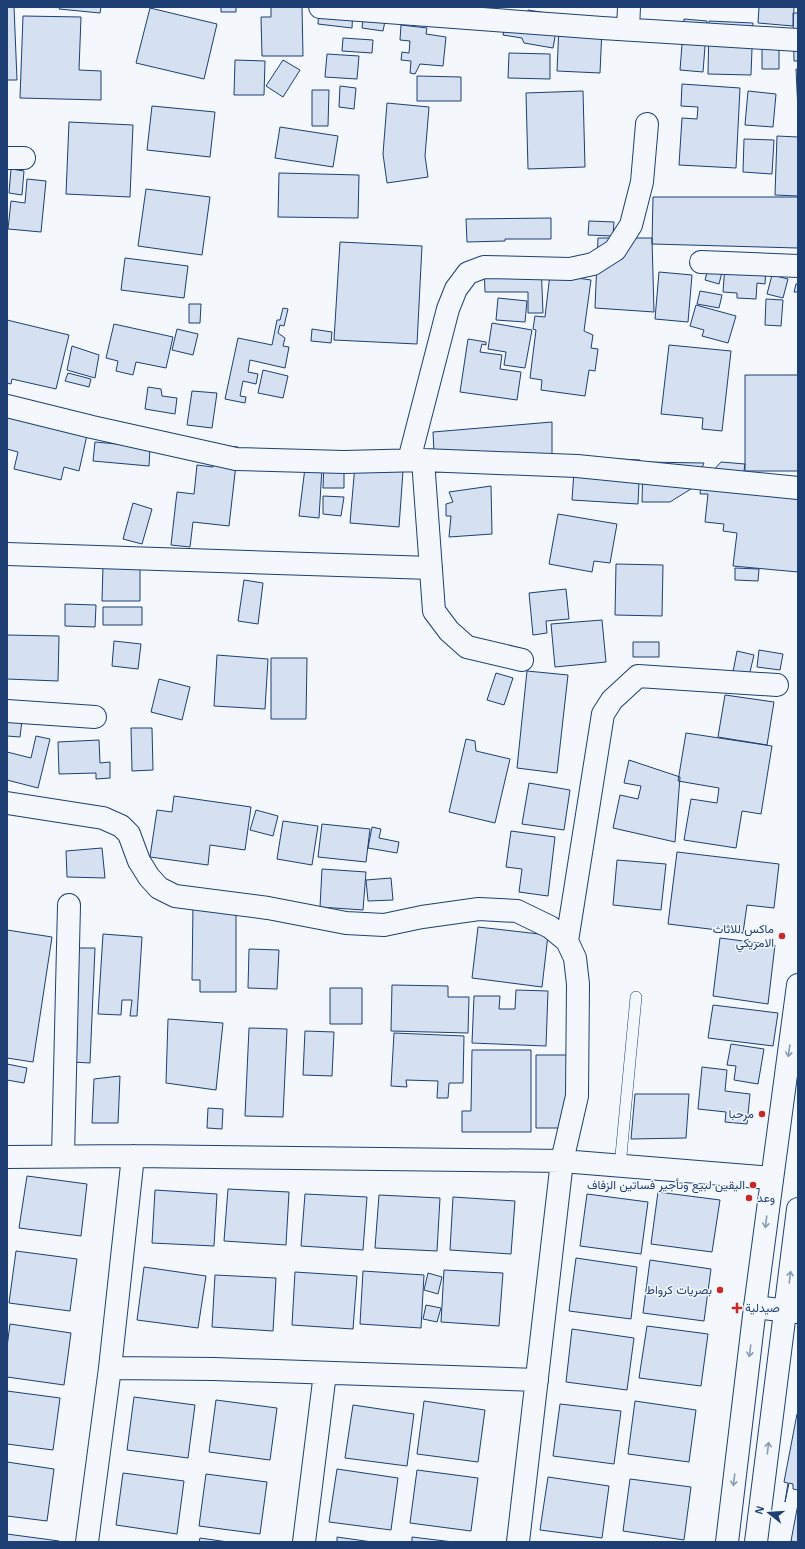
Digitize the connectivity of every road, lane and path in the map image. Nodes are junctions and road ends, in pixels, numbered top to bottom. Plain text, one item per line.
1 (320, 7) edge
2 (629, 7) edge
3 (628, 29) junction
4 (798, 40) edge
5 (647, 124) dead end
6 (700, 262) dead end
7 (798, 266) edge
8 (7, 406) edge
9 (416, 460) junction
10 (798, 488) edge
11 (7, 554) edge
12 (431, 568) junction
13 (522, 660) dead end
14 (777, 685) dead end
15 (7, 711) edge
16 (95, 717) dead end
17 (7, 803) edge
18 (69, 905) dead end
19 (568, 941) junction
20 (798, 985) edge
21 (636, 997) dead end
22 (63, 1156) junction
23 (133, 1156) junction
24 (7, 1157) edge
25 (562, 1161) junction
26 (620, 1166) junction
27 (772, 1178) junction
28 (798, 1209) edge
29 (755, 1307) junction
30 (792, 1311) edge
31 (110, 1368) junction
32 (325, 1373) junction
33 (537, 1380) junction
34 (87, 1542) edge
35 (304, 1542) edge
36 (518, 1542) edge
37 (727, 1542) edge
38 (756, 1542) edge

1 - 3 street
2 - 3 street
3 - 4 street
5 - 9 street
6 - 7 street
8 - 9 street
9 - 10 street
9 - 12 street
11 - 12 street
12 - 13 street
14 - 19 street
15 - 16 street
17 - 19 street
18 - 22 street
19 - 25 street
20 -> 27 street
21 - 26 lane
22 - 23 street
22 - 24 street
23 - 25 street
23 - 31 street
25 - 26 street
25 - 33 street
26 - 27 street
27 -> 29 street
30 -> 28 street
29 - 30 street
29 -> 37 street
38 -> 30 street
31 - 32 street
31 - 34 street
32 - 33 street
32 - 35 street
33 - 36 street

